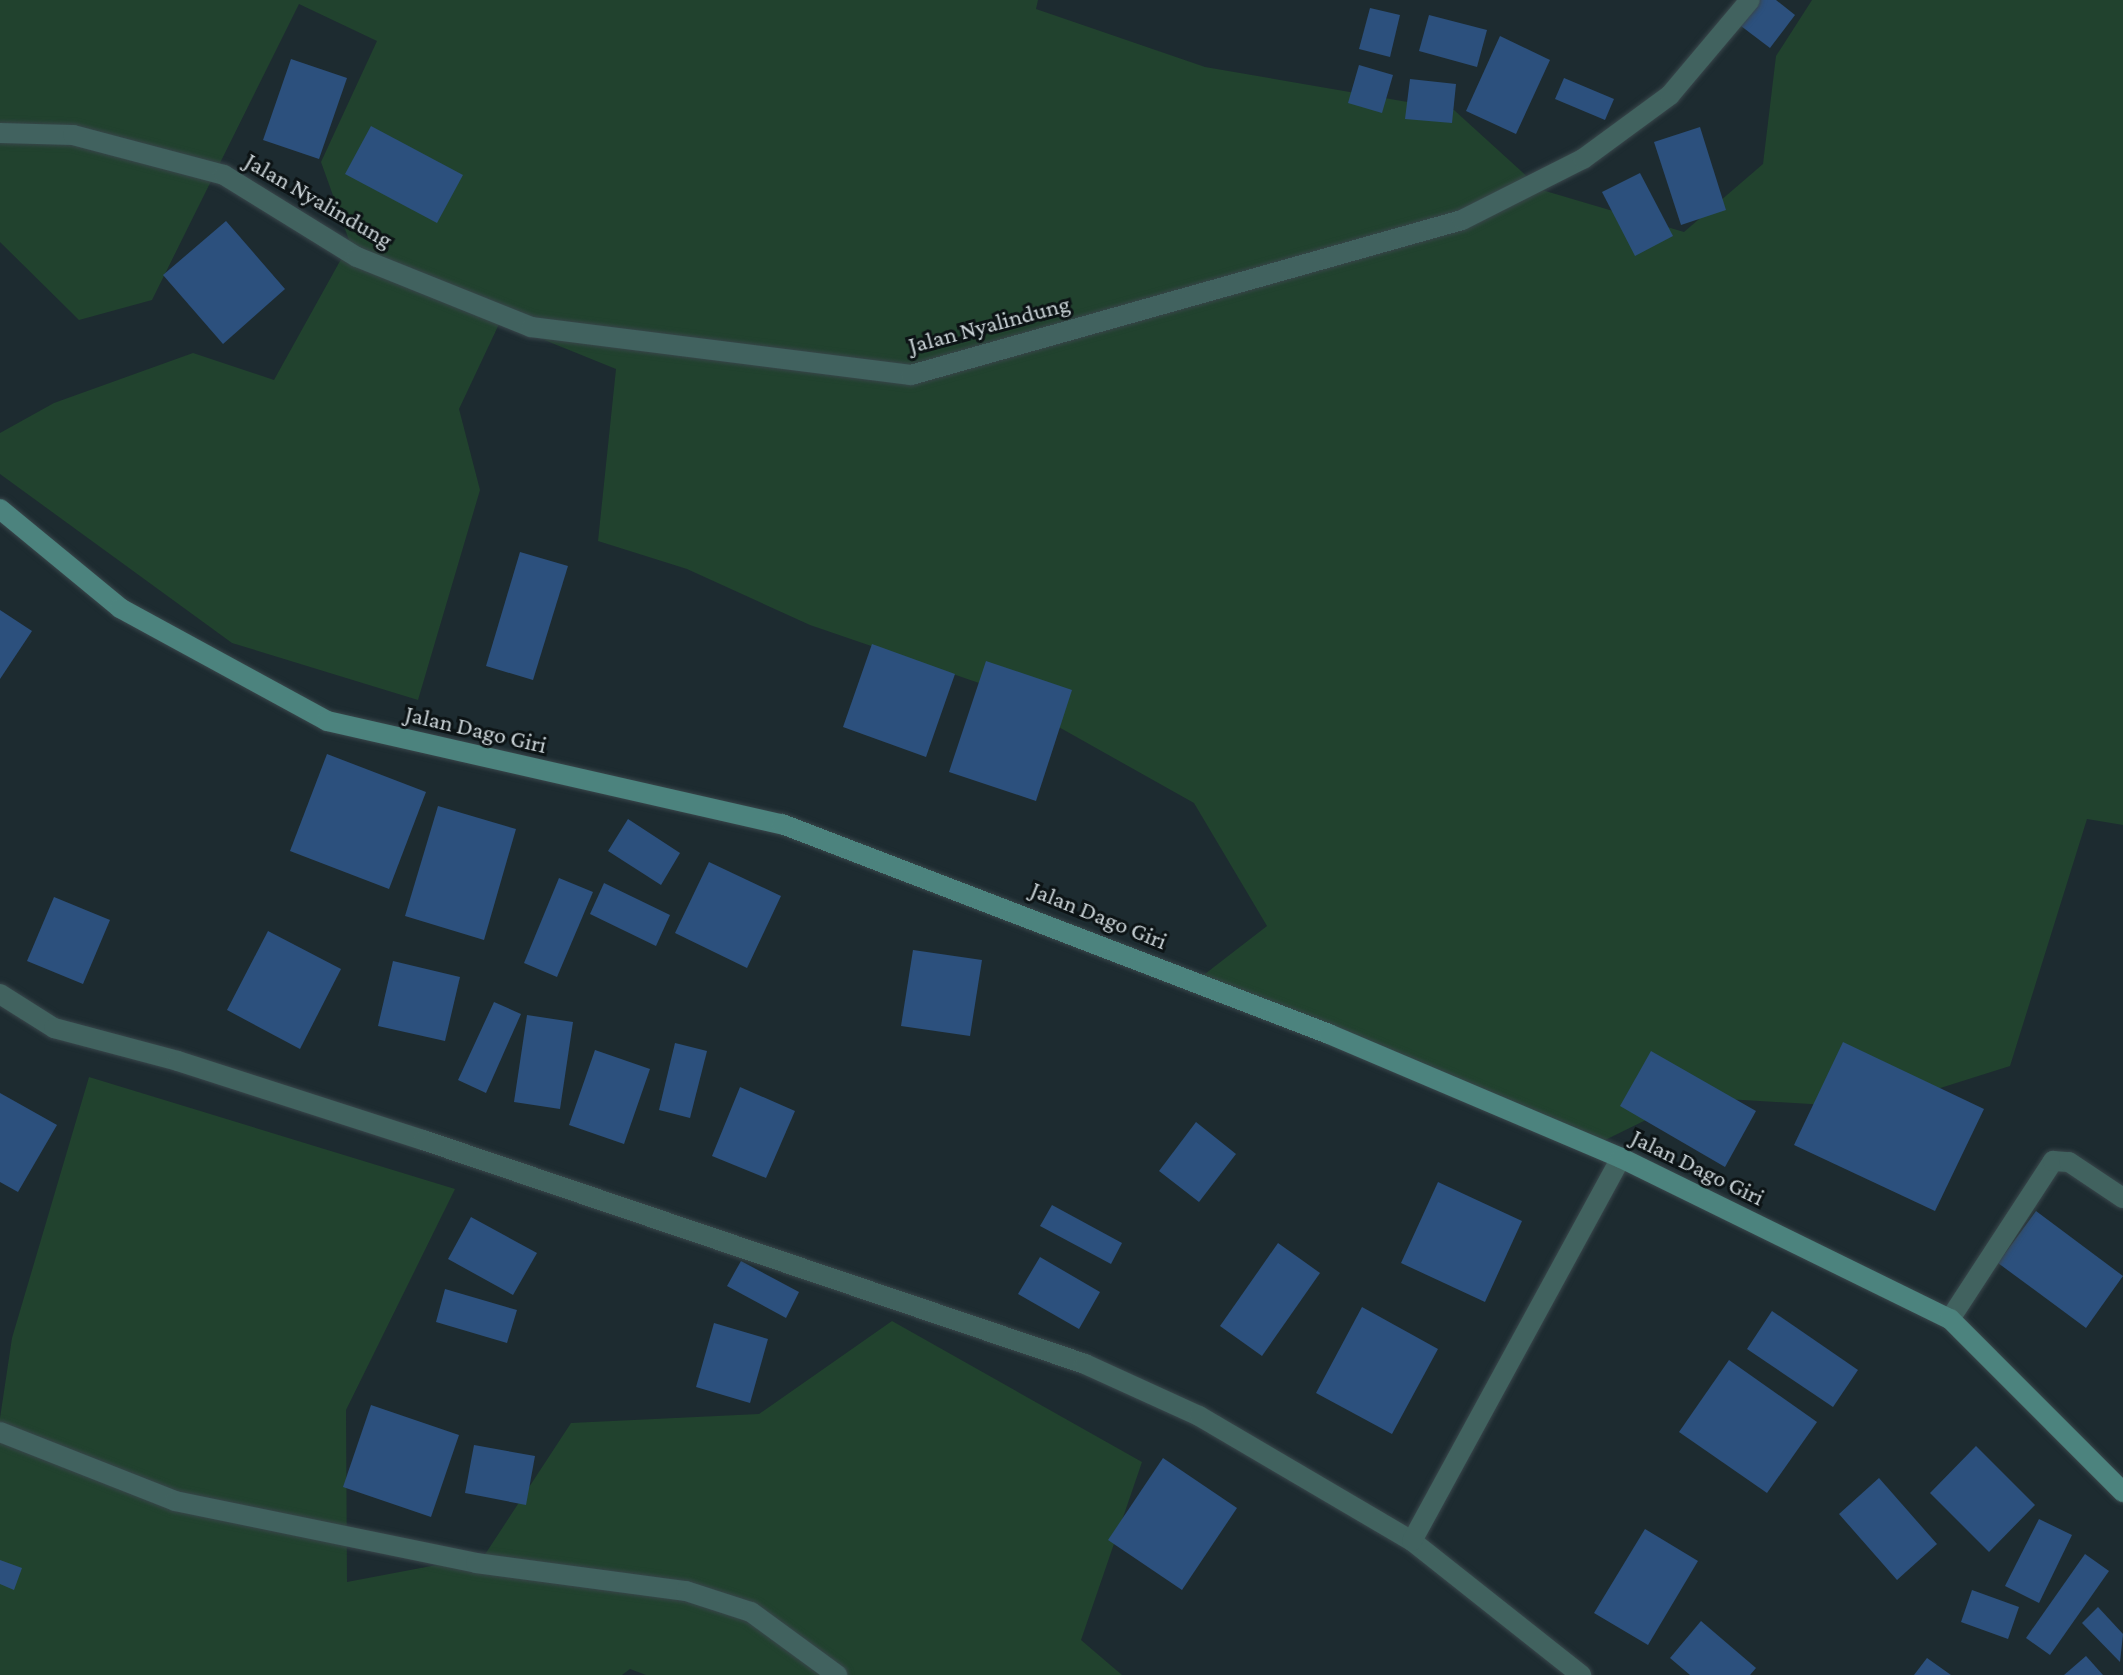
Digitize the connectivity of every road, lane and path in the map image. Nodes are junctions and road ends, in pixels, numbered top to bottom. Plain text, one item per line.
1 (1750, 0) edge
2 (0, 133) edge
3 (0, 509) edge
4 (0, 994) edge
5 (1621, 1158) junction
6 (2123, 1198) edge
7 (1950, 1319) junction
8 (0, 1432) edge
9 (2123, 1492) edge
10 (1412, 1541) junction
11 (837, 1675) edge
12 (1581, 1675) edge

1 - 2 street, Jalan Nyalindung
3 - 5 main road, Jalan Dago Giri
4 - 10 street
5 - 7 main road, Jalan Dago Giri
5 - 10 street
6 - 7 street
7 - 9 main road, Jalan Dago Giri
8 - 11 street
10 - 12 street

